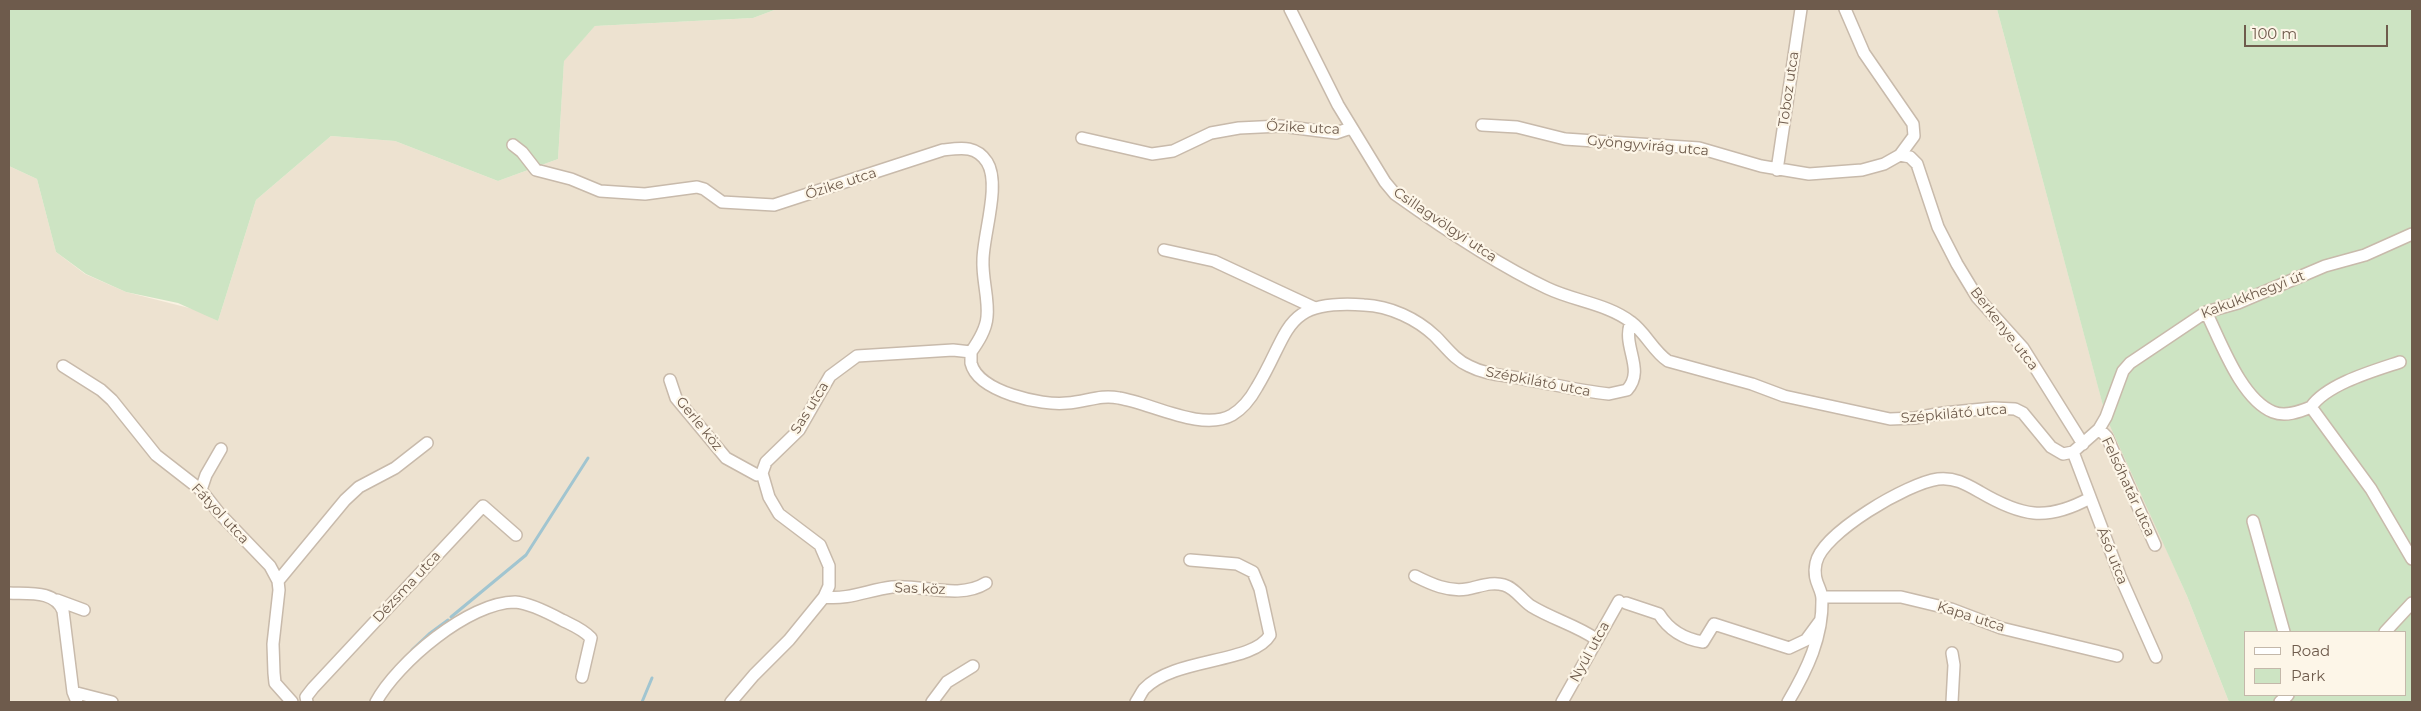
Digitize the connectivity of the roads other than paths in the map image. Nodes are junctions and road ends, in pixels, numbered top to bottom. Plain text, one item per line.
1 (1290, 9) edge
2 (1800, 9) edge
3 (1845, 9) edge
4 (1482, 125) dead end
5 (1351, 128) junction
6 (1082, 138) dead end
7 (513, 144) dead end
8 (1900, 155) junction
9 (1777, 170) junction
10 (2412, 234) edge
11 (1164, 250) dead end
12 (1315, 308) junction
13 (2206, 312) junction
14 (1631, 322) junction
15 (971, 352) junction
16 (2400, 362) dead end
17 (63, 366) dead end
18 (670, 380) dead end
19 (2311, 407) junction
20 (2099, 429) junction
21 (427, 443) dead end
22 (2084, 444) junction
23 (221, 450) dead end
24 (2073, 452) junction
25 (762, 473) junction
26 (201, 490) junction
27 (2090, 498) junction
28 (2253, 520) dead end
29 (516, 535) dead end
30 (2155, 545) dead end
31 (2412, 559) edge
32 (1190, 560) dead end
33 (1415, 576) dead end
34 (278, 581) junction
35 (986, 583) dead end
36 (9, 593) edge
37 (824, 597) junction
38 (1823, 597) junction
39 (57, 600) junction
40 (2412, 603) edge
41 (84, 610) dead end
42 (1821, 619) junction
43 (2284, 631) edge
44 (2386, 631) edge
45 (1596, 639) junction
46 (1952, 653) dead end
47 (2117, 656) dead end
48 (2156, 657) dead end
49 (973, 666) dead end
50 (582, 677) dead end
51 (75, 697) edge
52 (112, 702) edge
53 (292, 702) edge
54 (307, 702) edge
55 (376, 702) edge
56 (732, 702) edge
57 (932, 702) edge
58 (1136, 702) edge
59 (1562, 702) edge
60 (1788, 702) edge
61 (1952, 702) edge

1 - 5 street, Csillagvölgyi utca
2 - 9 street, Toboz utca
3 - 8 street
4 - 9 street, Gyöngyvirág utca
5 - 6 street, Őzike utca
5 - 14 street, Csillagvölgyi utca
7 - 15 street, Őzike utca
8 - 9 street, Gyöngyvirág utca
8 - 22 street, Berkenye utca
10 - 13 street, Kakukkhegyi út
11 - 12 street
12 - 14 street, Szépkilátó utca
12 - 15 street, Szépkilátó utca
13 - 19 street
13 - 20 street, Kakukkhegyi út
14 - 24 street, Szépkilátó utca
15 - 25 street, Sas utca
16 - 19 street
17 - 26 street, Fátyol utca
18 - 25 street, Gerle köz
19 - 31 street
20 - 22 street
20 - 30 street, Felsőhatár utca
21 - 34 street
22 - 24 street
23 - 26 street
24 - 27 street, Ásó utca
25 - 37 street
26 - 34 street, Fátyol utca
27 - 38 street
27 - 48 street, Ásó utca
28 - 43 street
29 - 54 street, Dézsma utca
32 - 58 street
33 - 45 street
34 - 53 street
35 - 37 street, Sas köz
36 - 39 street
37 - 56 street
38 - 42 street
38 - 47 street, Kapa utca
39 - 41 street
39 - 51 street
40 - 44 street
42 - 45 street, Nyúl utca
42 - 60 street
45 - 59 street, Nyúl utca
46 - 61 street
49 - 57 street
50 - 55 street
51 - 52 street

